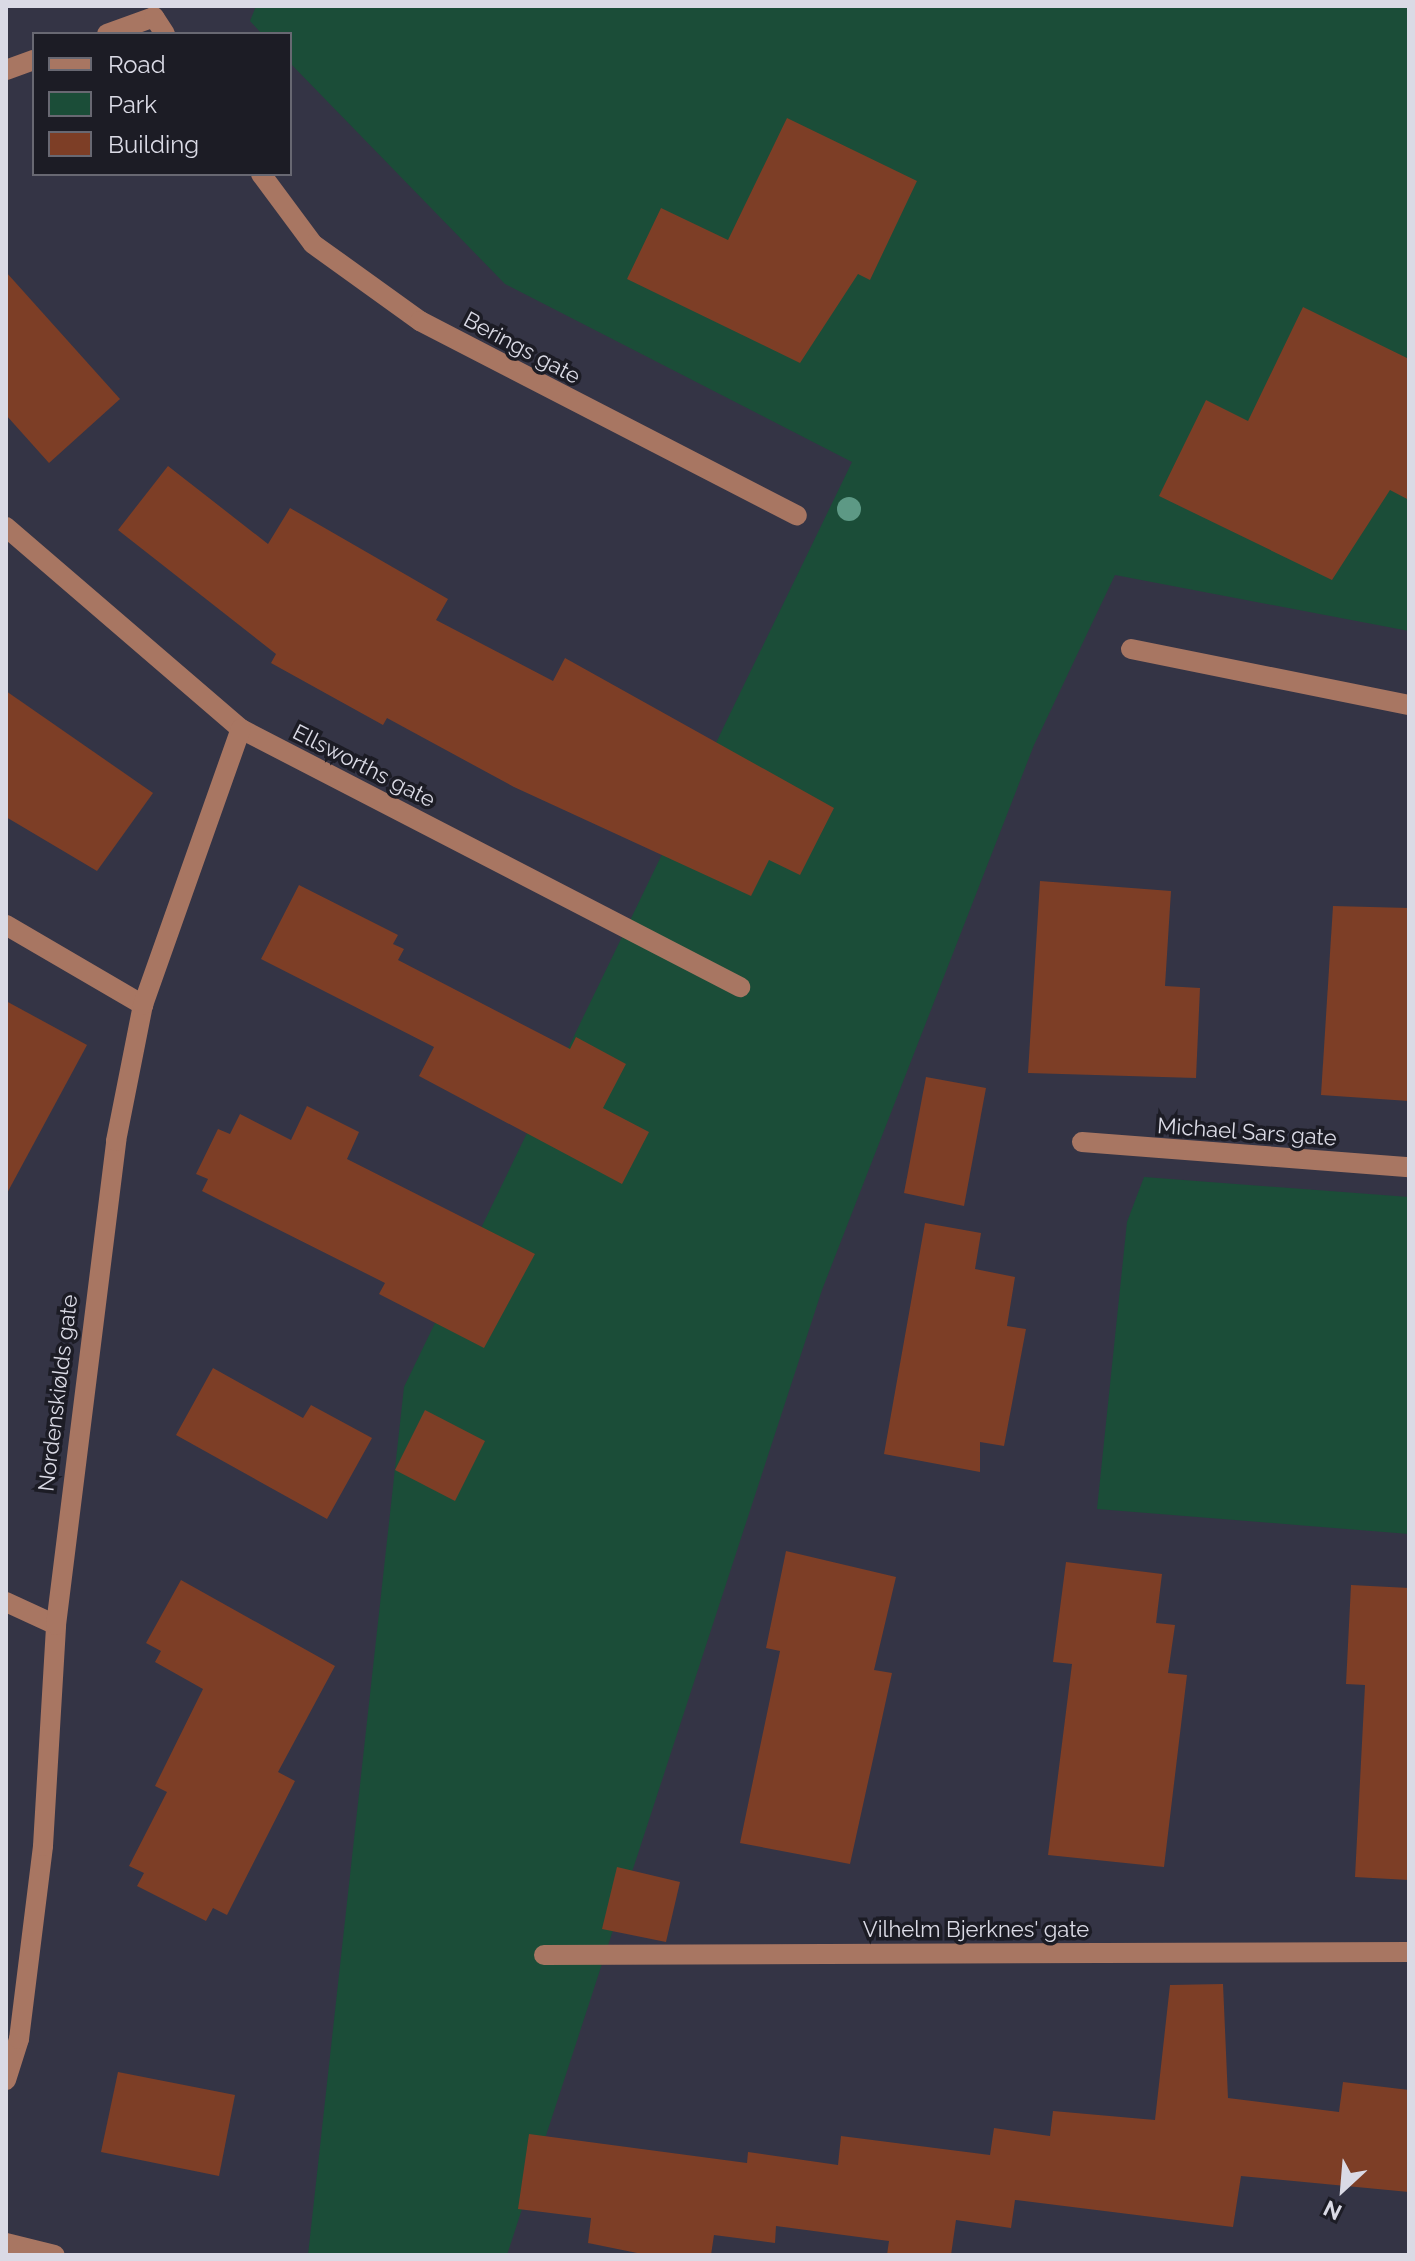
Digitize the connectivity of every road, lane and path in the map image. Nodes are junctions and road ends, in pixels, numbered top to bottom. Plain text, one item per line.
1 (157, 16) edge
2 (113, 32) edge
3 (32, 61) edge
4 (6, 70) edge
5 (262, 176) edge
6 (797, 516) dead end
7 (6, 527) edge
8 (1131, 649) dead end
9 (1409, 705) edge
10 (241, 729) junction
11 (6, 925) edge
12 (740, 987) dead end
13 (143, 1005) junction
14 (1082, 1142) dead end
15 (1409, 1167) edge
16 (6, 1602) edge
17 (56, 1625) junction
18 (1409, 1952) edge
19 (544, 1955) dead end
20 (6, 2080) edge
21 (6, 2243) edge
22 (55, 2255) edge

1 - 2 street
3 - 4 street
5 - 6 street, Berings gate
7 - 10 street, Ellsworths gate
8 - 9 street
10 - 12 street, Ellsworths gate
10 - 13 street, Nordenskiølds gate
11 - 13 street
13 - 17 street, Nordenskiølds gate
14 - 15 street, Michael Sars gate
16 - 17 street
17 - 20 street, Nordenskiølds gate
18 - 19 street, Vilhelm Bjerknes' gate
21 - 22 street

